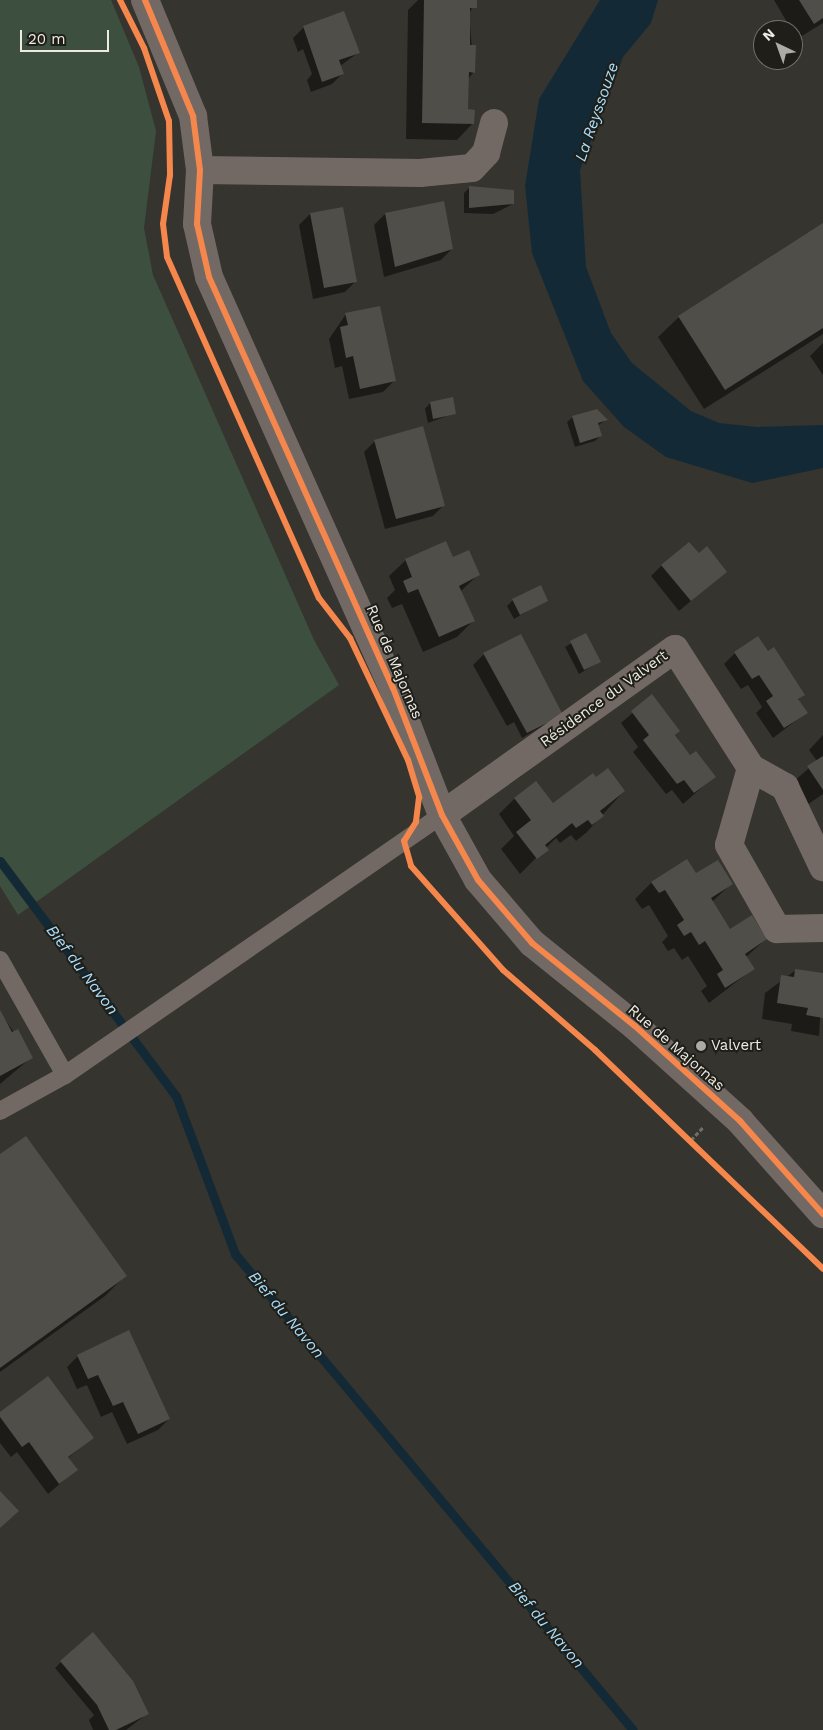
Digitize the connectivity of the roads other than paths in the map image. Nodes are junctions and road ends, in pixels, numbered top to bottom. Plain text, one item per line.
1 (145, 0) edge
2 (494, 123) dead end
3 (200, 170) junction
4 (750, 768) junction
5 (442, 815) junction
6 (823, 867) edge
7 (823, 928) edge
8 (0, 960) edge
9 (64, 1075) junction
10 (0, 1111) edge
11 (823, 1214) edge

1 - 3 street, Rue de Majornas
2 - 3 street
3 - 5 street, Rue de Majornas
4 - 5 street, Résidence du Valvert
4 - 6 street, Résidence du Valvert
4 - 7 street
5 - 9 lane
5 - 11 street, Rue de Majornas
8 - 9 lane
9 - 10 lane

